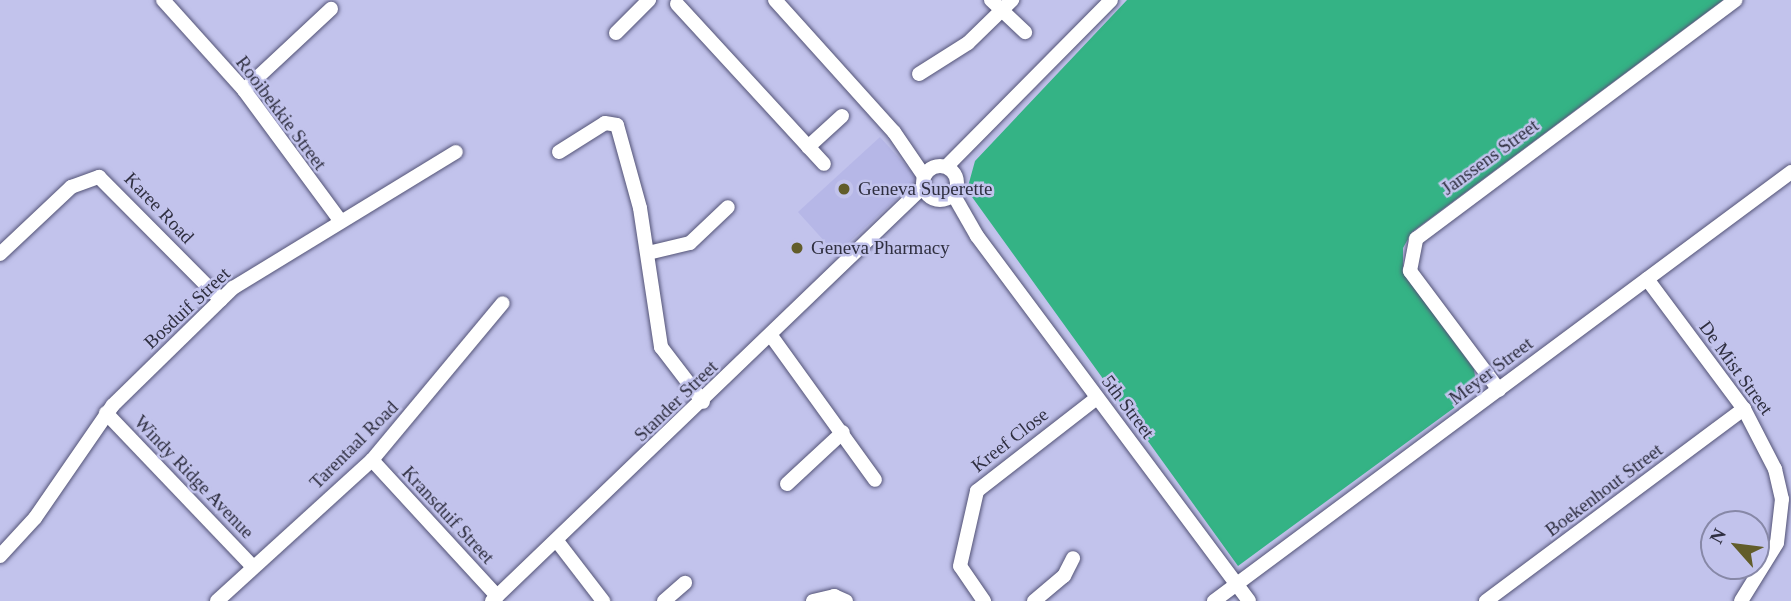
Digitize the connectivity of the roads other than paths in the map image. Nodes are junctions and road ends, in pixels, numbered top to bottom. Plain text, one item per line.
1 (163, 0) edge
2 (649, 0) edge
3 (775, 0) edge
4 (991, 0) edge
5 (1111, 0) edge
6 (1735, 0) edge
7 (677, 4) dead end
8 (1007, 6) edge
9 (331, 9) dead end
10 (1025, 32) dead end
11 (616, 33) dead end
12 (919, 74) dead end
13 (244, 90) junction
14 (842, 116) dead end
15 (894, 132) junction
16 (808, 147) junction
17 (456, 152) dead end
18 (559, 152) dead end
19 (824, 164) dead end
20 (946, 169) junction
21 (1789, 177) edge
22 (934, 191) junction
23 (728, 207) dead end
24 (339, 219) junction
25 (648, 253) junction
26 (0, 254) edge
27 (1647, 279) junction
28 (220, 300) junction
29 (503, 303) dead end
30 (772, 337) junction
31 (1499, 390) junction
32 (1097, 398) junction
33 (703, 402) junction
34 (1744, 409) junction
35 (106, 413) junction
36 (843, 432) junction
37 (372, 460) junction
38 (875, 480) dead end
39 (787, 484) dead end
40 (557, 541) junction
41 (0, 556) edge
42 (1073, 558) dead end
43 (253, 567) junction
44 (685, 583) dead end
45 (1236, 584) junction
46 (495, 599) edge
47 (217, 601) edge
48 (603, 601) edge
49 (664, 601) edge
50 (813, 601) edge
51 (846, 601) edge
52 (984, 601) edge
53 (1034, 601) edge
54 (1214, 601) edge
55 (1249, 601) edge
56 (1486, 601) edge
57 (1741, 601) edge

1 - 13 street, Rooibekkie Street
2 - 11 street
3 - 15 street
4 - 8 street
5 - 20 street
6 - 31 street, Janssens Street
7 - 16 street
8 - 10 street
8 - 12 street
9 - 13 street
13 - 24 street, Rooibekkie Street
14 - 16 street
15 - 20 street
15 - 22 street
16 - 19 street
17 - 24 street, Bosduif Street
18 - 25 street
20 - 22 street, Stander Street
20 - 22 street
21 - 27 street, Meyer Street
22 - 30 street, Stander Street
22 - 32 street, 5th Street
23 - 25 street
24 - 28 street, Bosduif Street
25 - 33 street
26 - 28 street, Karee Road
27 - 31 street, Meyer Street
27 - 34 street, De Mist Street
28 - 35 street, Bosduif Street
29 - 37 street, Tarentaal Road
30 - 33 street, Stander Street
30 - 36 street
31 - 45 street, Meyer Street
32 - 45 street, 5th Street
32 - 52 street, Kreef Close
33 - 40 street, Stander Street
34 - 56 street, Boekenhout Street
34 - 57 street, De Mist Street
35 - 41 street, Bosduif Street
35 - 43 street, Windy Ridge Avenue
36 - 38 street
36 - 39 street
37 - 43 street, Tarentaal Road
37 - 46 street, Kransduif Street
40 - 46 street, Stander Street
40 - 48 street
42 - 53 street
43 - 47 street, Tarentaal Road
44 - 49 street
45 - 54 street, Meyer Street
45 - 55 street, 5th Street
50 - 51 street

